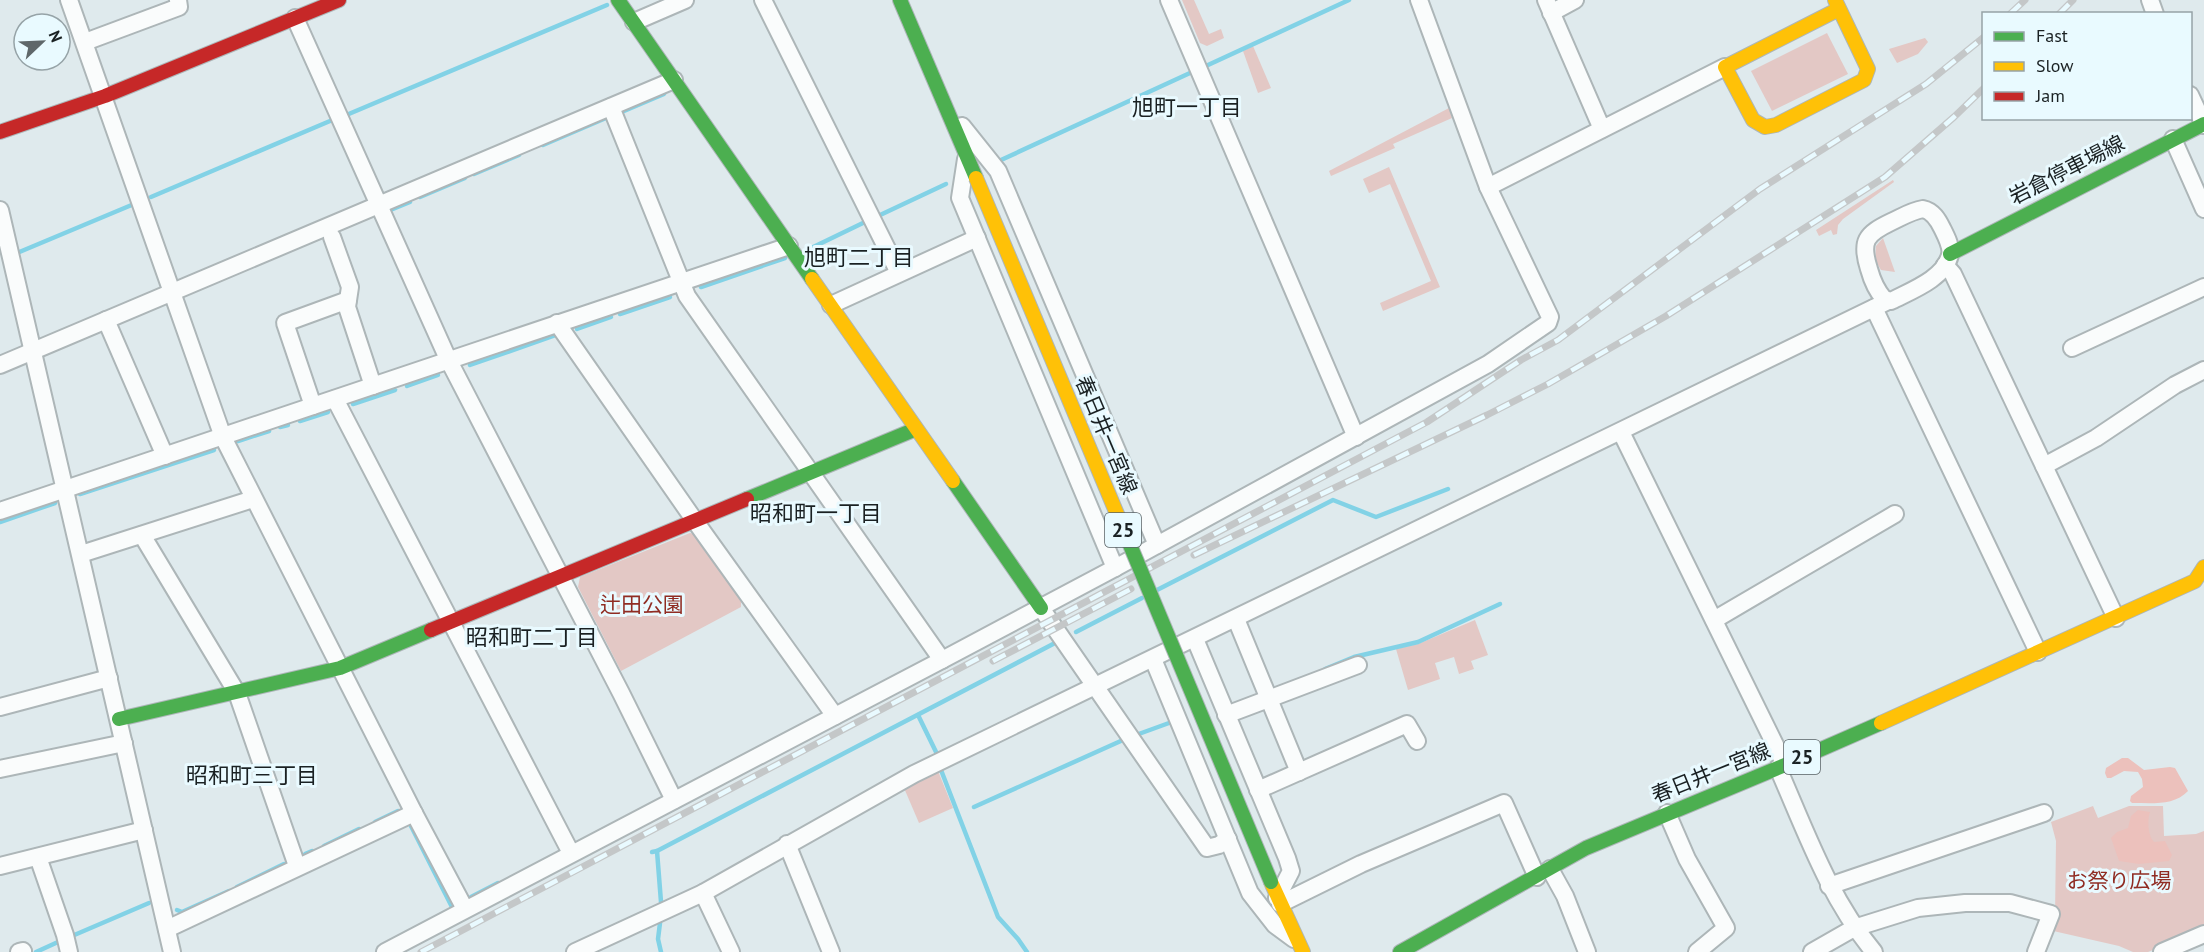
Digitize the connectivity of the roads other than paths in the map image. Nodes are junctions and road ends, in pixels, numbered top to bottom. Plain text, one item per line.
1 (69, 0) edge
2 (178, 0) edge
3 (339, 0) edge
4 (618, 0) edge
5 (685, 0) edge
6 (763, 0) edge
7 (900, 0) edge
8 (1170, 0) edge
9 (1419, 0) edge
10 (1575, 0) edge
11 (1837, 4) edge
12 (1549, 6) edge
13 (295, 18) junction
14 (634, 22) junction
15 (85, 42) junction
16 (1725, 66) junction
17 (674, 80) junction
18 (105, 96) junction
19 (2192, 99) edge
20 (944, 102) junction
21 (611, 106) junction
22 (2204, 125) edge
23 (1602, 129) junction
24 (0, 132) edge
25 (2173, 140) junction
26 (966, 158) junction
27 (1488, 187) junction
28 (377, 206) junction
29 (2204, 209) edge
30 (0, 210) edge
31 (332, 237) dead end
32 (977, 238) junction
33 (789, 246) junction
34 (1948, 259) junction
35 (899, 273) junction
36 (680, 282) junction
37 (2204, 287) edge
38 (171, 292) junction
39 (348, 300) junction
40 (1881, 304) junction
41 (831, 305) junction
42 (106, 320) junction
43 (557, 323) junction
44 (2072, 348) dead end
45 (33, 350) junction
46 (448, 360) junction
47 (0, 365) edge
48 (2204, 370) edge
49 (373, 386) junction
50 (335, 399) junction
51 (313, 406) junction
52 (916, 429) junction
53 (1621, 432) junction
54 (223, 437) junction
55 (1356, 437) junction
56 (165, 456) junction
57 (2044, 466) junction
58 (812, 472) junction
59 (66, 489) junction
60 (253, 499) junction
61 (0, 511) edge
62 (1895, 514) dead end
63 (694, 521) junction
64 (142, 535) junction
65 (1156, 545) junction
66 (81, 554) junction
67 (1115, 567) junction
68 (2203, 573) edge
69 (560, 577) junction
70 (1041, 608) junction
71 (2116, 618) junction
72 (1236, 619) junction
73 (1714, 620) junction
74 (451, 622) junction
75 (1195, 639) junction
76 (2038, 652) junction
77 (1153, 658) junction
78 (942, 660) junction
79 (1358, 665) dead end
80 (340, 668) junction
81 (109, 678) junction
82 (1096, 686) junction
83 (237, 693) junction
84 (1269, 698) junction
85 (0, 707) edge
86 (1226, 715) junction
87 (835, 716) junction
88 (119, 719) junction
89 (1417, 741) dead end
90 (124, 742) junction
91 (1782, 766) junction
92 (0, 770) edge
93 (1299, 772) junction
94 (1258, 790) junction
95 (674, 800) junction
96 (414, 813) junction
97 (1666, 813) junction
98 (2044, 813) dead end
99 (144, 830) junction
100 (1228, 839) junction
101 (787, 844) junction
102 (571, 853) junction
103 (38, 857) junction
104 (0, 866) edge
105 (297, 866) junction
106 (1543, 873) junction
107 (1829, 886) junction
108 (703, 893) junction
109 (1279, 901) junction
110 (465, 909) junction
111 (1854, 928) junction
112 (167, 929) junction
113 (2204, 934) edge
114 (1300, 947) edge
115 (69, 952) edge
116 (172, 952) edge
117 (385, 952) edge
118 (575, 952) edge
119 (731, 952) edge
120 (831, 952) edge
121 (1400, 952) edge
122 (1587, 952) edge
123 (1697, 952) edge
124 (1812, 952) edge
125 (1874, 952) edge
126 (2036, 952) edge
127 (2162, 952) edge

1 - 15 street
2 - 15 street
3 - 13 main road
4 - 14 main road
5 - 14 street
6 - 35 street
7 - 20 main road, 春日井一宮線 / 25
8 - 55 street
9 - 27 street
10 - 12 street
11 - 16 main road
11 - 16 main road
12 - 23 street
13 - 18 main road
13 - 28 street
14 - 17 main road
15 - 18 street
16 - 23 street
17 - 21 street
17 - 33 main road
18 - 24 main road
18 - 38 street
19 - 22 street
20 - 26 main road, 春日井一宮線 / 25
20 - 65 street
21 - 28 street
21 - 36 street
22 - 25 main road, 岩倉停車場線
23 - 27 street
25 - 29 street
25 - 34 main road, 岩倉停車場線
26 - 32 street
26 - 109 main road, 春日井一宮線 / 25, bridge
27 - 55 street
28 - 38 street
28 - 46 street
30 - 45 street
31 - 39 street
32 - 35 street
32 - 67 street
33 - 36 street
33 - 41 main road
34 - 40 street
34 - 40 street
34 - 57 street
35 - 41 street
36 - 43 street
36 - 58 street
37 - 44 street
38 - 42 street
38 - 54 street
39 - 49 street
39 - 51 street
40 - 53 street
40 - 76 street
41 - 52 main road
42 - 45 street
42 - 56 street
43 - 46 street
43 - 63 street
45 - 47 street
45 - 59 street
46 - 49 street
46 - 69 street
48 - 57 street
49 - 50 street
50 - 51 street
50 - 74 street
51 - 54 street
52 - 58 main road
52 - 70 main road
53 - 72 street
53 - 73 street
54 - 56 street
54 - 60 street
55 - 65 street
56 - 59 street
57 - 71 street
58 - 63 main road
58 - 78 street
59 - 61 street
59 - 66 street
60 - 64 street
60 - 80 street
62 - 73 street
63 - 69 main road
63 - 87 street
64 - 66 street
64 - 83 street
65 - 67 street
66 - 81 street
67 - 70 street
68 - 71 main road, 春日井一宮線 / 25
69 - 74 main road
69 - 95 street
70 - 78 street
70 - 82 street
71 - 76 main road, 春日井一宮線 / 25
72 - 75 street
72 - 84 street
73 - 91 street
74 - 80 main road
74 - 102 street
75 - 77 street
75 - 86 street
76 - 91 main road, 春日井一宮線 / 25
77 - 82 street
77 - 100 street
78 - 87 street
79 - 84 street
80 - 83 main road
80 - 96 street
81 - 85 street
81 - 88 street
82 - 100 street
82 - 101 street
83 - 88 main road
83 - 105 street
84 - 86 street
84 - 93 street
86 - 94 street
87 - 95 street
88 - 90 street
89 - 93 street
90 - 92 street
90 - 99 street
91 - 97 main road, 春日井一宮線 / 25
91 - 107 street
93 - 94 street
94 - 109 street
95 - 102 street
96 - 105 street
96 - 110 street
97 - 106 main road, 春日井一宮線 / 25
97 - 123 street
98 - 107 street
99 - 103 street
99 - 112 street
100 - 114 street
101 - 108 street
101 - 120 street
102 - 110 street
103 - 104 street
103 - 115 street
105 - 112 street
106 - 109 street
106 - 121 main road, 春日井一宮線 / 25
106 - 122 street
107 - 111 street
108 - 118 street
108 - 119 street
109 - 114 main road, 春日井一宮線 / 25
110 - 117 street
111 - 124 street
111 - 125 street
111 - 126 street
112 - 116 street
113 - 127 street

